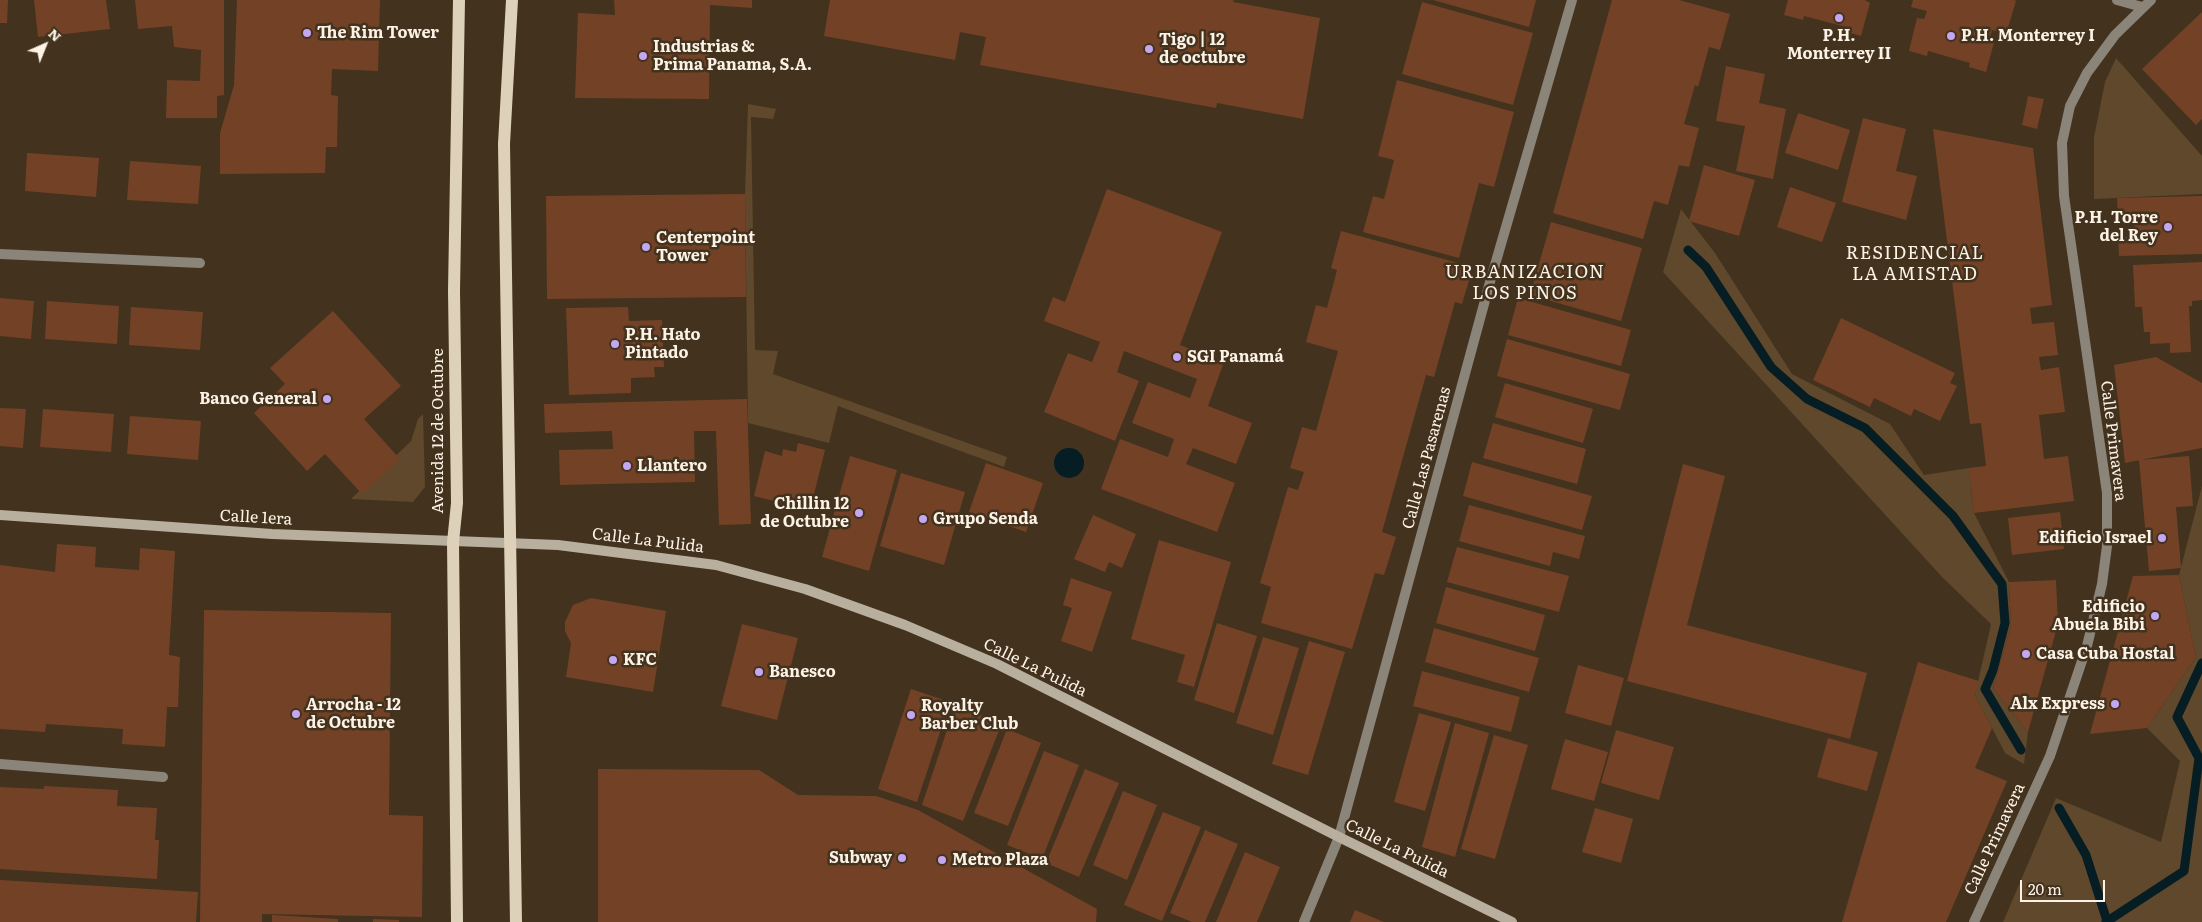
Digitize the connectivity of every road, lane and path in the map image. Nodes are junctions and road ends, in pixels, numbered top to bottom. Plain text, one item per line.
1 (459, 0) edge
2 (512, 0) edge
3 (1572, 0) edge
4 (2117, 0) edge
5 (2151, 0) edge
6 (2142, 7) junction
7 (0, 254) edge
8 (200, 263) dead end
9 (0, 514) edge
10 (452, 542) junction
11 (512, 545) junction
12 (0, 764) edge
13 (163, 776) dead end
14 (1339, 837) junction
15 (457, 922) edge
16 (516, 922) edge
17 (1304, 922) edge
18 (1512, 922) edge
19 (1974, 922) edge

1 - 10 main road, Avenida 12 de Octubre
2 - 11 main road
3 - 14 street, Calle Las Pasarenas
4 - 6 street
5 - 6 street, Calle Primavera
6 - 19 street, Calle Primavera
7 - 8 street
9 - 10 main road, Calle 1era
10 - 11 main road, Calle 1era
10 - 15 main road, Avenida 12 de Octubre
11 - 14 main road, Calle La Pulida
11 - 16 main road
12 - 13 street
14 - 17 street, Calle Las Pasarenas
14 - 18 main road, Calle La Pulida

